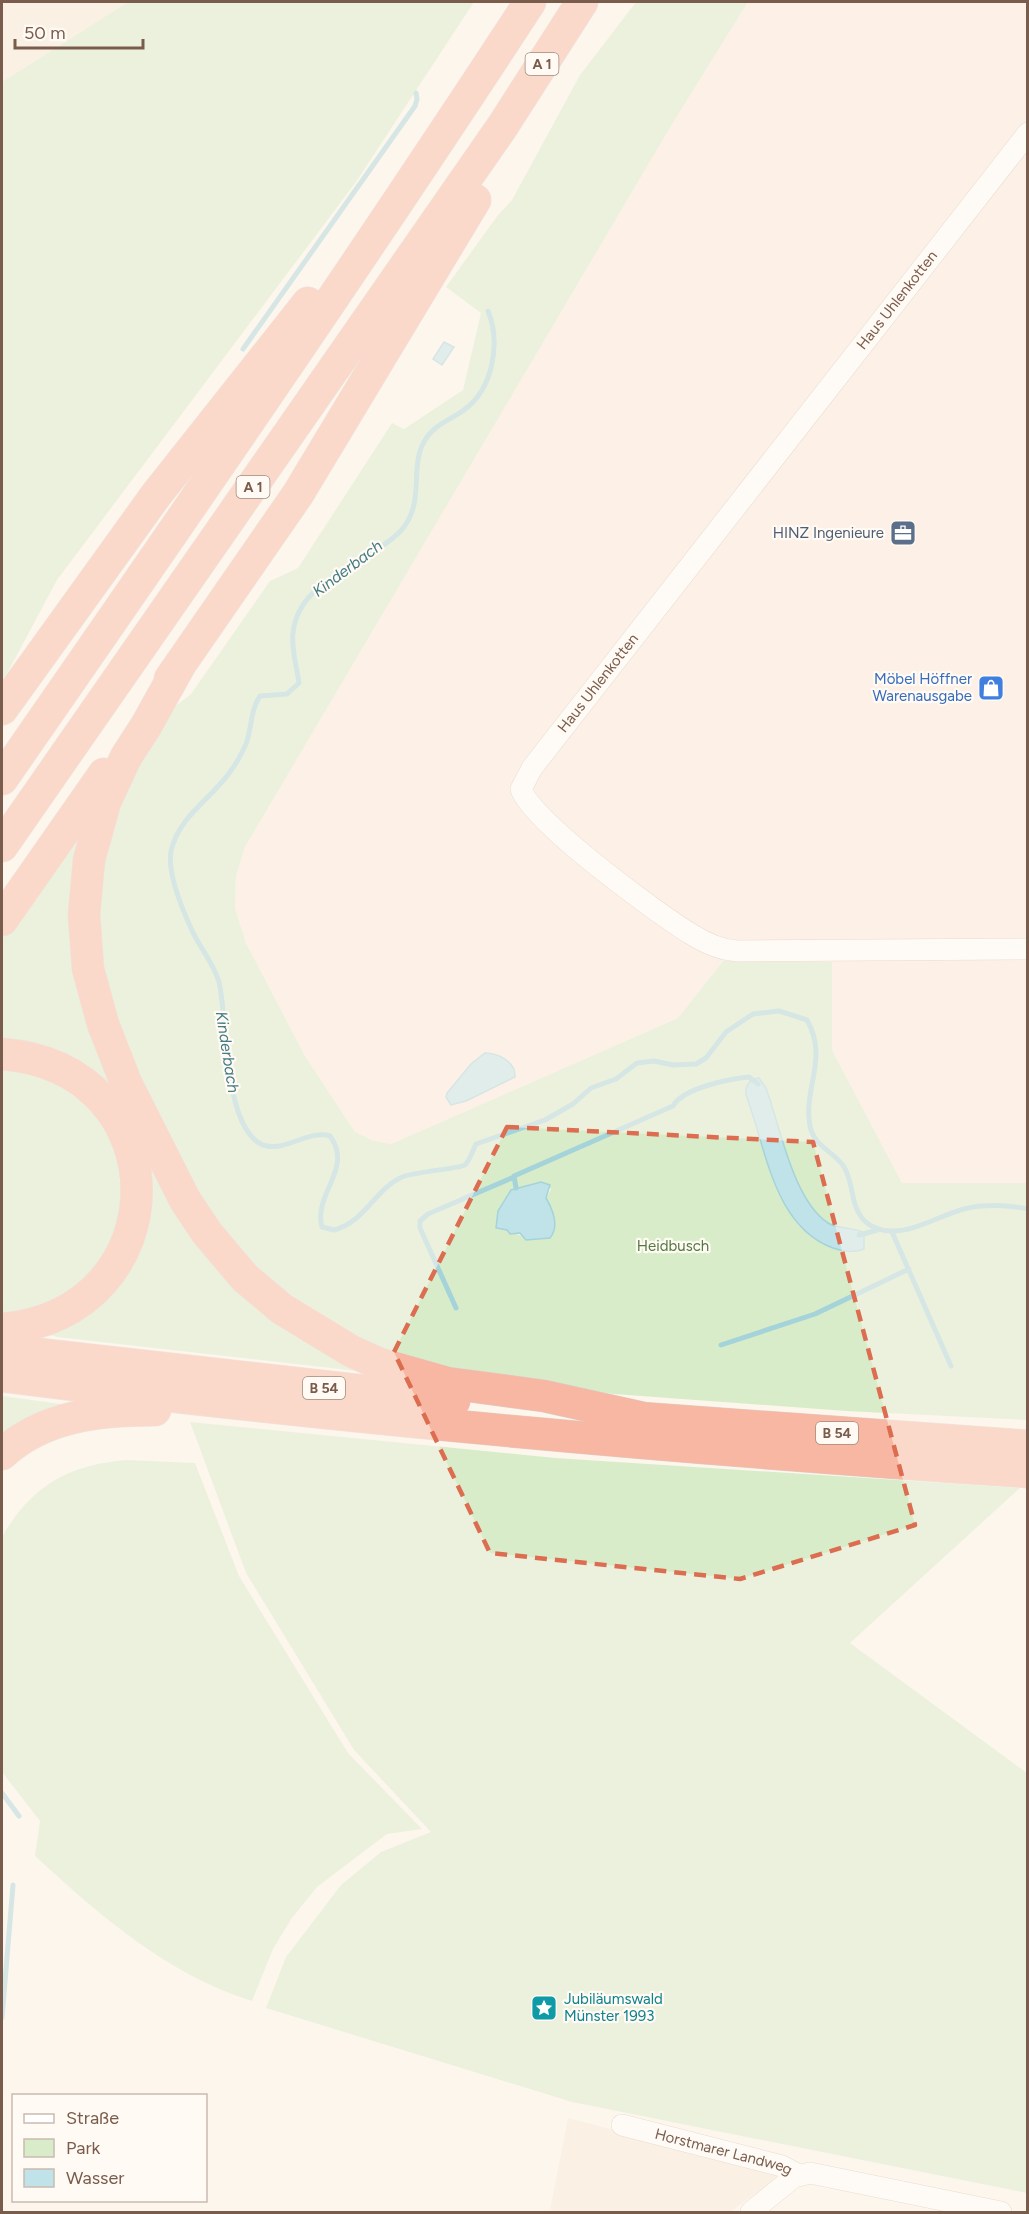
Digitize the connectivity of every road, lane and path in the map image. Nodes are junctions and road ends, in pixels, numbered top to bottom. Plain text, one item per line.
1 (530, 2) edge
2 (582, 2) edge
3 (502, 127) junction
4 (1028, 133) edge
5 (416, 178) junction
6 (181, 663) junction
7 (2, 709) edge
8 (2, 779) edge
9 (2, 846) edge
10 (2, 920) edge
11 (1028, 949) edge
12 (2, 1054) edge
13 (2, 1329) edge
14 (2, 1350) edge
15 (2, 1376) edge
16 (347, 1416) junction
17 (648, 1419) junction
18 (1028, 1446) edge
19 (2, 1454) edge
20 (1028, 1472) edge
21 (622, 2125) dead end
22 (799, 2175) junction
23 (751, 2212) edge
24 (1001, 2212) edge

1 - 5 highway, A 1
2 - 3 highway, A 1
3 - 6 highway
3 - 9 highway, A 1
4 - 11 street, Haus Uhlenkotten
5 - 7 highway
5 - 8 highway, A 1
6 - 10 highway
6 - 17 highway
12 - 13 highway
14 - 17 highway, B 54
15 - 16 highway, B 54
16 - 19 highway
16 - 20 highway, B 54
17 - 18 highway, B 54
21 - 22 street, Horstmarer Landweg
22 - 23 street
22 - 24 street, Horstmarer Landweg

